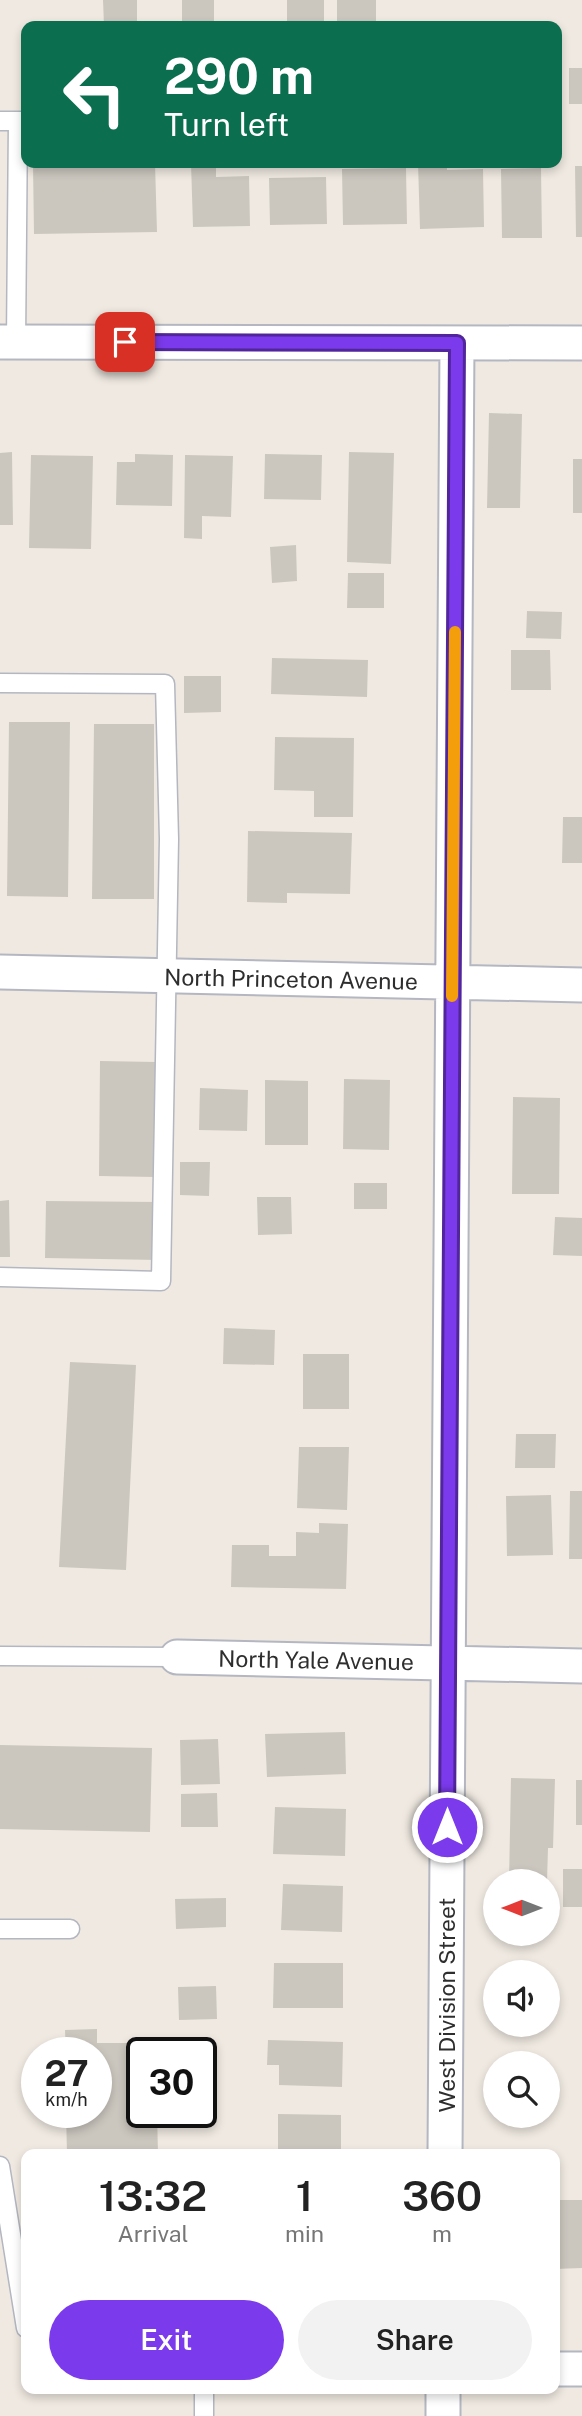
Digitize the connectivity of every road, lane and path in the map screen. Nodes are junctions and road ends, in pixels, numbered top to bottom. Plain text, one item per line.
1 (15, 121) edge
2 (8, 342) edge
3 (457, 343) junction
4 (582, 344) edge
5 (0, 682) edge
6 (0, 972) edge
7 (167, 976) junction
8 (452, 982) junction
9 (582, 985) edge
10 (0, 1277) edge
11 (0, 1656) edge
12 (177, 1657) joint
13 (448, 1663) junction
14 (582, 1666) edge
15 (0, 1929) edge
16 (70, 1929) dead end
17 (445, 2149) edge
18 (0, 2166) edge
19 (21, 2297) edge
20 (560, 2369) edge
21 (582, 2369) edge
22 (204, 2394) edge
23 (443, 2394) edge
24 (204, 2416) edge
25 (443, 2416) edge

1 - 2 lane
2 - 3 street
3 - 4 street
3 - 8 street, West Division Street
5 - 7 lane
6 - 7 street, North Princeton Avenue
7 - 8 street, North Princeton Avenue
7 - 10 lane
8 - 9 street, North Princeton Avenue
8 - 13 street, West Division Street
11 - 12 lane
12 - 13 street, North Yale Avenue
13 - 14 street, North Yale Avenue
13 - 17 street, West Division Street
15 - 16 lane
18 - 19 lane
20 - 21 street
22 - 24 lane
23 - 25 street

